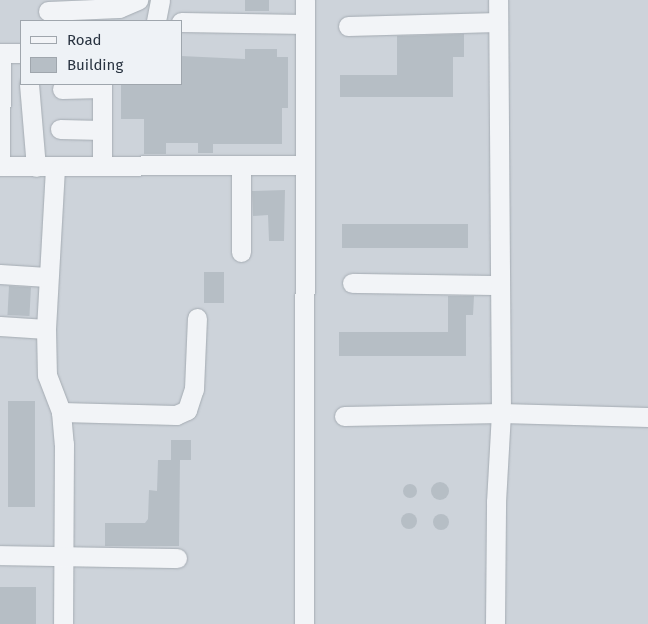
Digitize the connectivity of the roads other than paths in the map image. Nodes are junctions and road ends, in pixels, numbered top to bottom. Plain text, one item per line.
1 (138, 0) edge
2 (160, 0) edge
3 (305, 0) edge
4 (498, 0) edge
5 (47, 11) edge
6 (156, 20) edge
7 (182, 22) edge
8 (498, 22) junction
9 (305, 24) junction
10 (348, 26) dead end
11 (0, 53) edge
12 (20, 53) edge
13 (29, 85) edge
14 (102, 86) edge
15 (62, 89) dead end
16 (60, 129) dead end
17 (102, 130) junction
18 (304, 165) junction
19 (0, 166) edge
20 (102, 166) junction
21 (241, 166) junction
22 (36, 167) junction
23 (55, 168) junction
24 (241, 252) dead end
25 (0, 273) edge
26 (47, 277) junction
27 (352, 283) dead end
28 (500, 284) junction
29 (197, 318) dead end
30 (0, 326) edge
31 (46, 329) junction
32 (61, 412) junction
33 (501, 413) junction
34 (344, 416) dead end
35 (648, 417) edge
36 (0, 555) edge
37 (63, 557) junction
38 (177, 558) dead end
39 (63, 624) edge
40 (304, 624) edge
41 (496, 624) edge

1 - 5 lane
2 - 6 lane
3 - 9 lane
4 - 8 lane
7 - 9 lane
8 - 10 lane
8 - 28 lane
9 - 18 lane
11 - 12 lane
11 - 19 lane
13 - 22 lane
14 - 15 lane
14 - 17 lane
16 - 17 lane
17 - 20 lane
18 - 21 lane
18 - 40 lane
19 - 22 lane
20 - 21 lane
20 - 23 lane
21 - 24 lane
22 - 23 lane
23 - 26 lane
25 - 26 lane
26 - 31 lane
27 - 28 lane
28 - 33 lane
29 - 32 lane
30 - 31 lane
31 - 32 lane
32 - 37 lane
33 - 34 lane
33 - 35 lane
33 - 41 lane
36 - 37 lane
37 - 38 lane
37 - 39 lane

